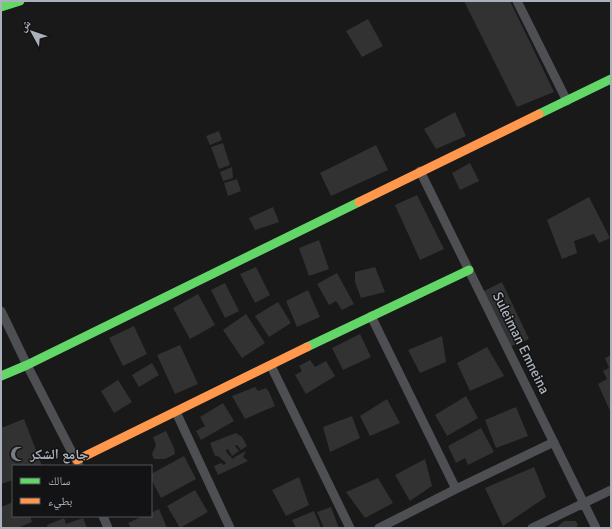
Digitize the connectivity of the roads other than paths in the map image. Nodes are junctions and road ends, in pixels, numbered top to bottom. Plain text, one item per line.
1 (20, 1) edge
2 (517, 1) edge
3 (1, 7) edge
4 (611, 79) edge
5 (567, 101) junction
6 (420, 171) junction
7 (469, 270) junction
8 (1, 311) edge
9 (371, 316) junction
10 (27, 365) junction
11 (271, 366) junction
12 (1, 376) edge
13 (176, 412) junction
14 (554, 442) junction
15 (78, 463) edge
16 (456, 489) junction
17 (611, 490) edge
18 (584, 503) junction
19 (102, 517) edge
20 (108, 528) edge
21 (230, 528) edge
22 (350, 528) edge
23 (379, 528) edge
24 (532, 528) edge
25 (596, 528) edge

1 - 3 street
2 - 5 street
4 - 5 street
5 - 6 street
6 - 7 street, Suleiman Emneina
6 - 10 street
7 - 9 street
7 - 14 street, Suleiman Emneina
8 - 10 street
9 - 11 street
9 - 16 street
10 - 12 street
10 - 15 street
11 - 13 street
11 - 22 street
13 - 15 street
13 - 21 street
14 - 16 street
14 - 18 street, Suleiman Emneina
16 - 23 street
17 - 18 street
18 - 24 street
18 - 25 street, Suleiman Emneina
19 - 20 street

